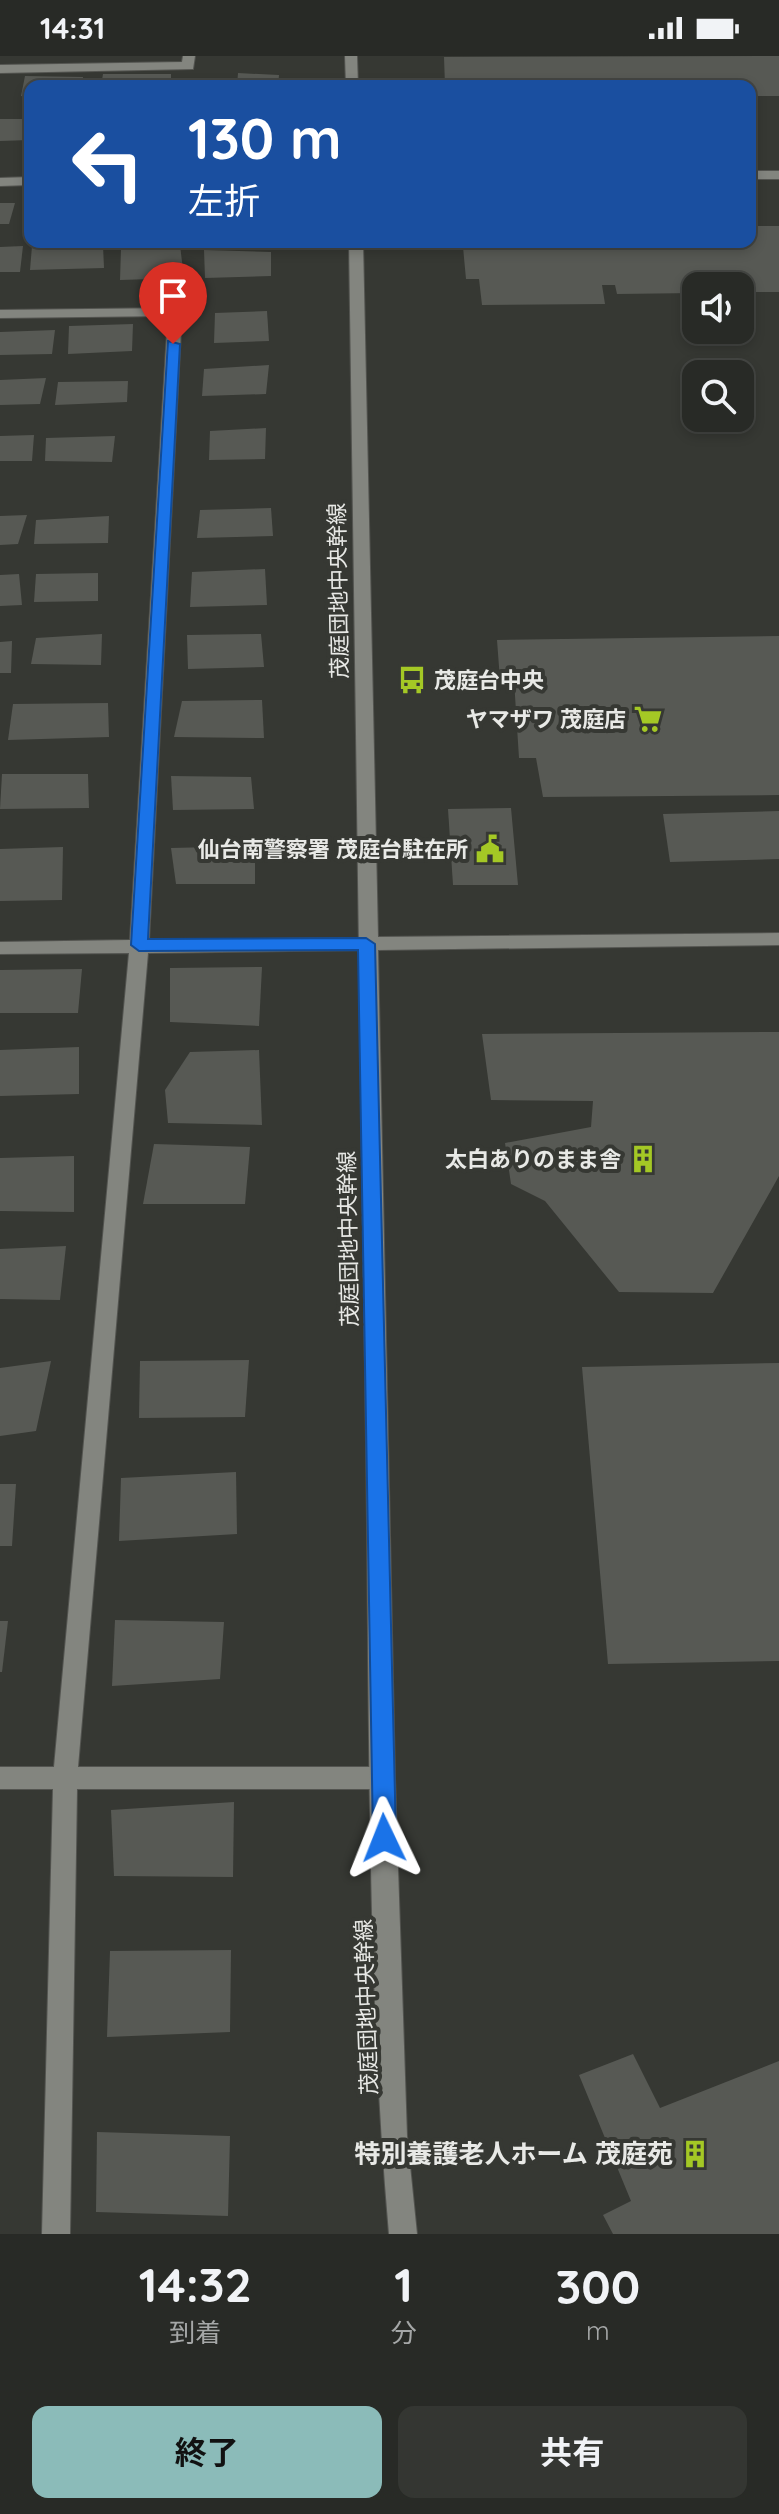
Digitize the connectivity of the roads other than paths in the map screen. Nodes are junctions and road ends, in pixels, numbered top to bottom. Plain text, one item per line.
1 (189, 56) edge
2 (351, 56) edge
3 (0, 69) edge
4 (352, 80) edge
5 (756, 175) edge
6 (779, 175) edge
7 (24, 181) edge
8 (0, 182) edge
9 (356, 248) edge
10 (0, 314) edge
11 (779, 939) edge
12 (366, 944) junction
13 (139, 945) junction
14 (0, 948) edge
15 (65, 1777) junction
16 (0, 1778) edge
17 (383, 1778) junction
18 (56, 2234) edge
19 (403, 2234) edge

1 - 3 street
2 - 4 street
5 - 6 street
7 - 8 street
9 - 12 street, 茂庭団地中央幹線
10 - 13 street
11 - 12 street
12 - 13 street
12 - 17 street, 茂庭団地中央幹線
13 - 14 street
13 - 15 street
15 - 16 street
15 - 17 street
15 - 18 street
17 - 19 street, 茂庭団地中央幹線

